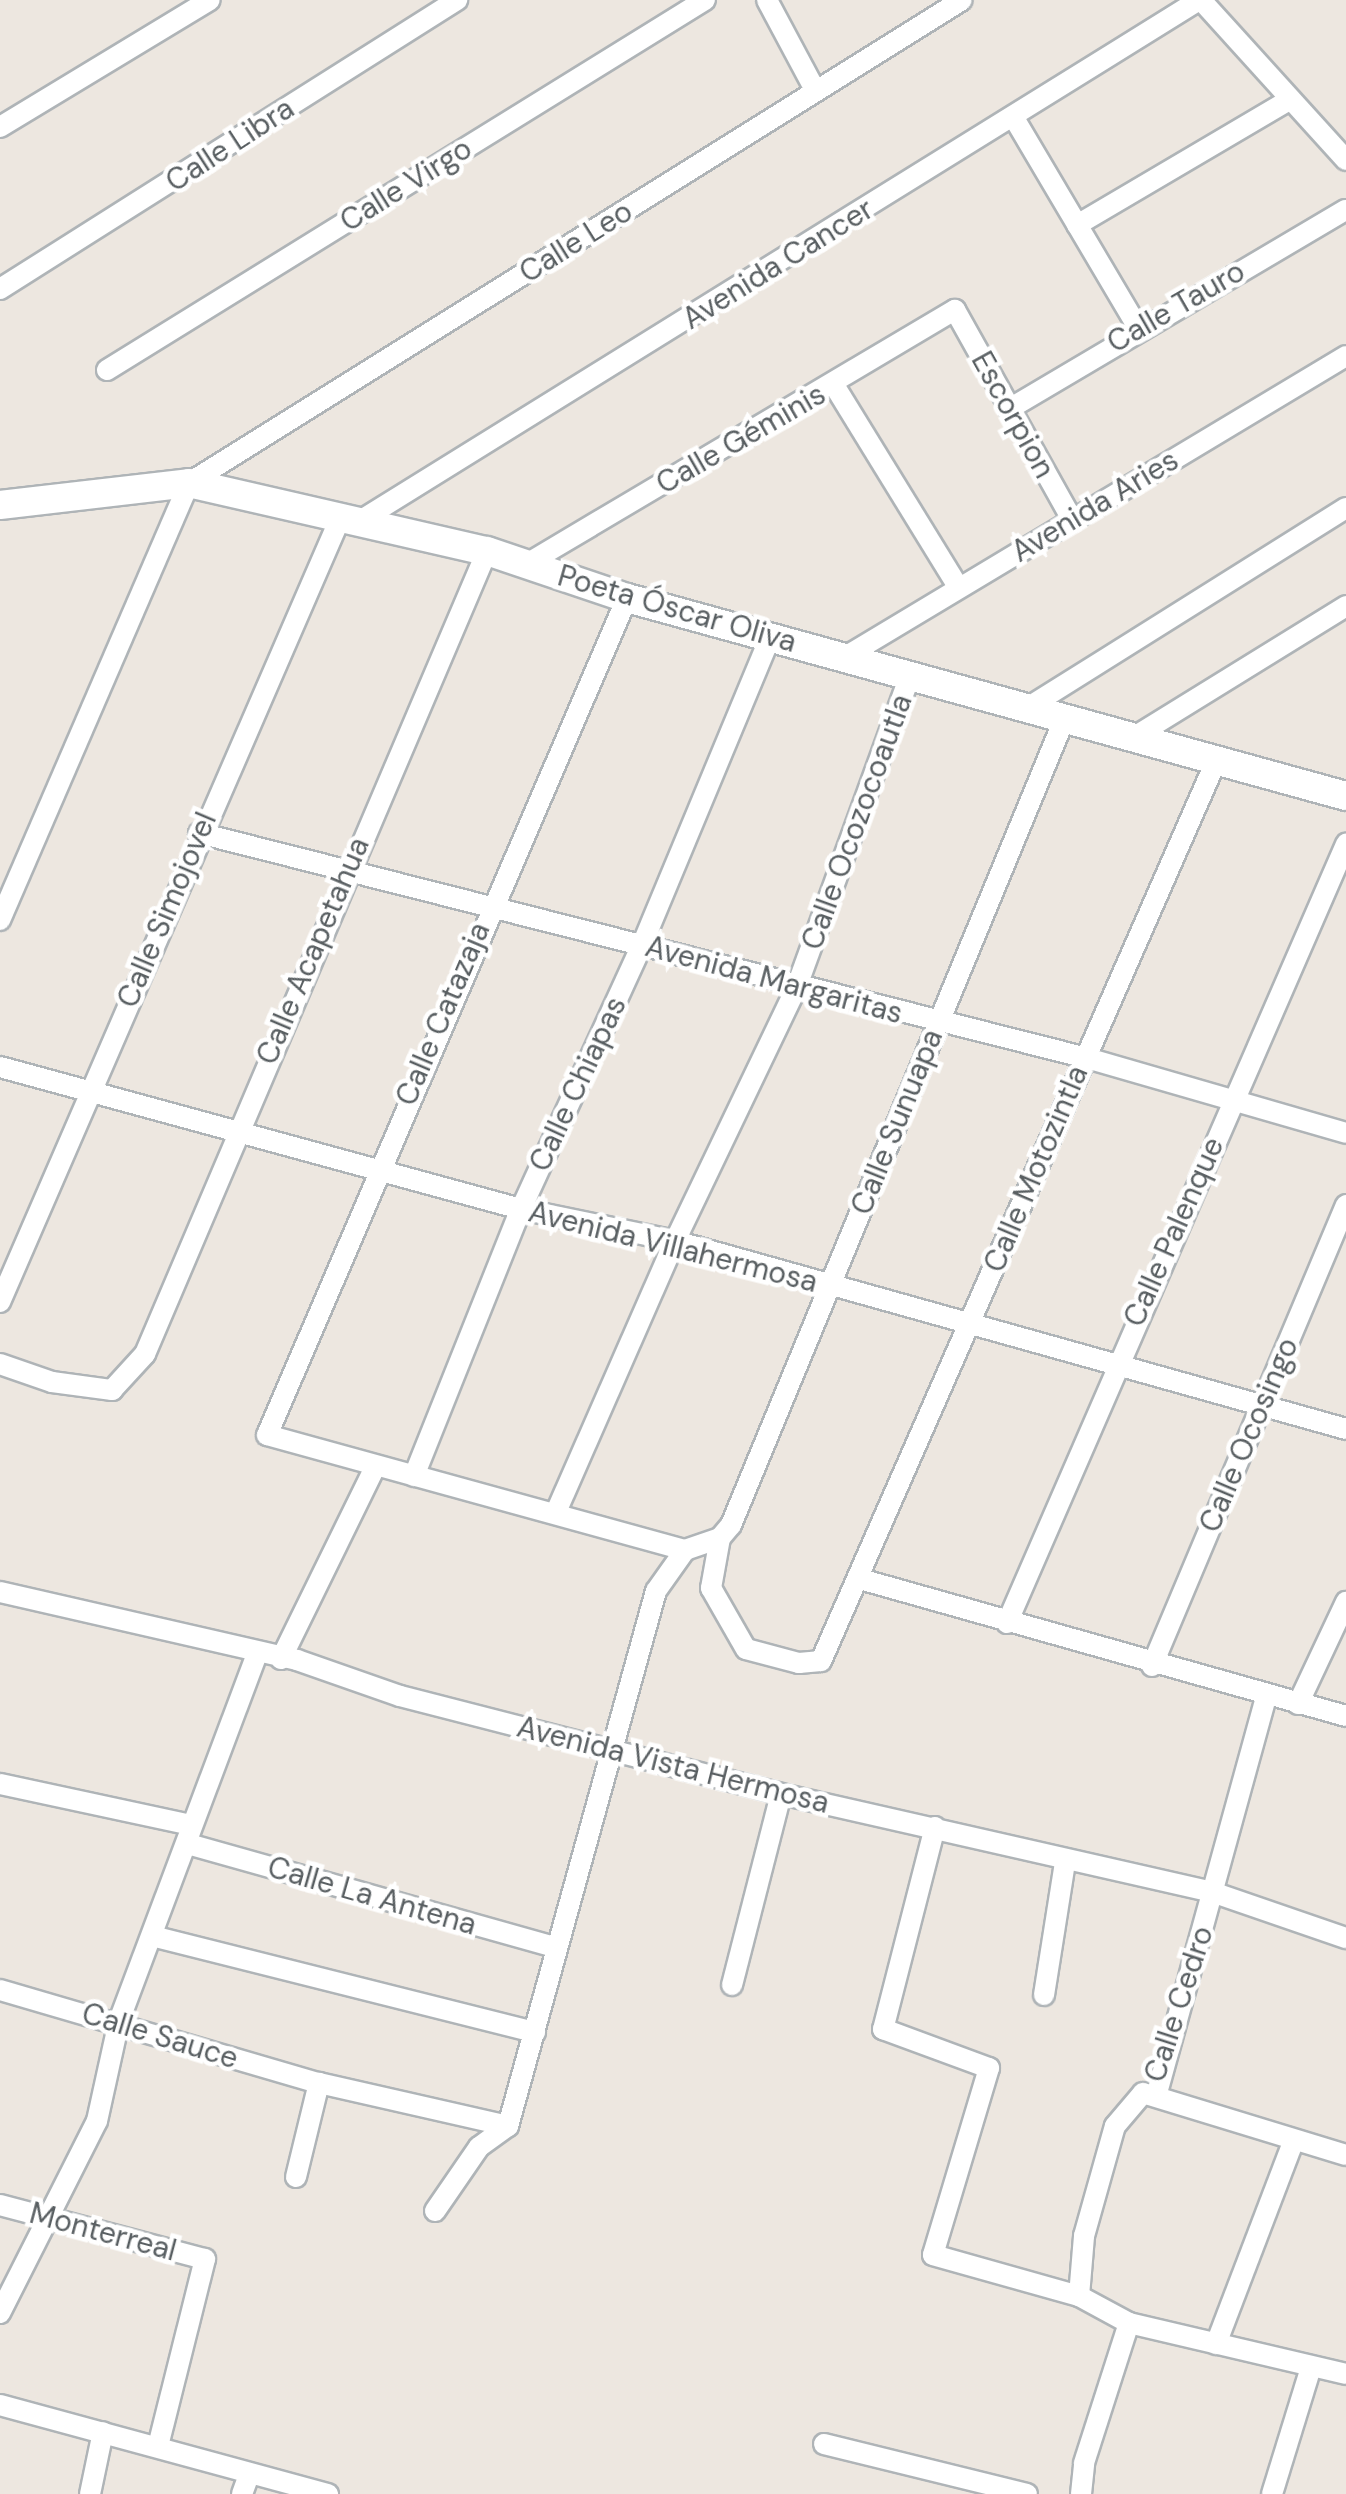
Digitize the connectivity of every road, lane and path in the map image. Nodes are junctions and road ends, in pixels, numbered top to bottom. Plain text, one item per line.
1 (210, 0) edge
2 (457, 0) edge
3 (705, 0) edge
4 (767, 0) edge
5 (962, 0) edge
6 (1200, 0) edge
7 (816, 90) junction
8 (1289, 100) junction
9 (1014, 118) junction
10 (0, 127) edge
11 (1346, 160) edge
12 (1346, 210) edge
13 (1076, 226) junction
14 (2, 289) edge
15 (955, 310) joint
16 (1138, 328) junction
17 (1346, 356) edge
18 (107, 370) dead end
19 (834, 385) junction
20 (1009, 409) junction
21 (189, 483) junction
22 (0, 505) edge
23 (1346, 508) edge
24 (1072, 519) junction
25 (347, 522) junction
26 (487, 552) junction
27 (525, 564) junction
28 (958, 588) junction
29 (627, 598) junction
30 (1346, 607) edge
31 (770, 638) junction
32 (845, 657) junction
33 (910, 676) junction
34 (1024, 710) junction
35 (1064, 720) junction
36 (1132, 738) junction
37 (1216, 761) junction
38 (1346, 796) edge
39 (200, 833) junction
40 (1346, 844) edge
41 (348, 866) junction
42 (489, 905) junction
43 (0, 920) edge
44 (642, 945) junction
45 (797, 986) junction
46 (938, 1022) junction
47 (1083, 1056) junction
48 (0, 1067) edge
49 (90, 1093) junction
50 (1232, 1103) junction
51 (237, 1132) junction
52 (1346, 1133) edge
53 (376, 1170) junction
54 (1346, 1205) edge
55 (521, 1209) junction
56 (675, 1241) junction
57 (831, 1286) junction
58 (0, 1302) edge
59 (971, 1322) junction
60 (0, 1364) edge
61 (1113, 1368) junction
62 (1260, 1409) junction
63 (1346, 1428) edge
64 (374, 1469) junction
65 (414, 1476) junction
66 (556, 1512) junction
67 (725, 1531) junction
68 (685, 1550) junction
69 (860, 1579) junction
70 (0, 1592) edge
71 (1346, 1602) edge
72 (1007, 1623) junction
73 (257, 1654) junction
74 (280, 1659) junction
75 (1152, 1666) junction
76 (1266, 1696) junction
77 (1298, 1704) junction
78 (1346, 1716) edge
79 (612, 1747) junction
80 (0, 1784) edge
81 (781, 1794) junction
82 (935, 1827) junction
83 (190, 1834) junction
84 (1065, 1862) junction
85 (1215, 1893) junction
86 (152, 1936) junction
87 (1346, 1938) edge
88 (556, 1948) junction
89 (732, 1984) dead end
90 (0, 1990) edge
91 (1044, 1995) dead end
92 (119, 2021) junction
93 (535, 2032) junction
94 (319, 2083) junction
95 (1157, 2093) junction
96 (508, 2126) junction
97 (1292, 2142) junction
98 (1346, 2155) edge
99 (296, 2177) dead end
100 (0, 2205) edge
101 (435, 2211) dead end
102 (47, 2218) junction
103 (1078, 2296) junction
104 (0, 2313) edge
105 (1130, 2322) junction
106 (1216, 2344) junction
107 (1311, 2367) junction
108 (1346, 2374) edge
109 (0, 2404) edge
110 (104, 2432) junction
111 (824, 2444) dead end
112 (158, 2446) junction
113 (245, 2484) edge
114 (983, 2488) edge
115 (90, 2494) edge
116 (328, 2494) edge
117 (1027, 2494) edge
118 (1081, 2494) edge
119 (1272, 2494) edge

1 - 10 street
2 - 14 street, Calle Libra
3 - 18 street, Calle Virgo
4 - 7 street
5 - 7 street, Calle Leo
6 - 8 street
6 - 9 street, Avenida Cancer
7 - 21 street, Calle Leo
8 - 11 street
8 - 13 street
9 - 13 street
9 - 25 street, Avenida Cancer
12 - 16 street, Calle Tauro
13 - 16 street
15 - 19 street, Calle Géminis
15 - 20 street, Escorpion
16 - 20 street, Calle Tauro
17 - 24 street, Avenida Aries
19 - 27 street, Calle Géminis
19 - 28 street
20 - 24 street, Escorpion
21 - 22 street, Poeta Óscar Oliva
21 - 25 street, Poeta Óscar Oliva
21 - 43 street
23 - 34 street
24 - 28 street, Avenida Aries
25 - 26 street, Poeta Óscar Oliva
25 - 39 street, Calle Simojovel
26 - 27 street, Poeta Óscar Oliva
26 - 41 street, Calle Acapetahua
27 - 29 street, Poeta Óscar Oliva
28 - 32 street, Avenida Aries
29 - 31 street, Poeta Óscar Oliva
29 - 42 street, Calle Catazaja
30 - 36 street
31 - 32 street, Poeta Óscar Oliva
31 - 44 street, Calle Chiapas
32 - 33 street, Poeta Óscar Oliva
33 - 34 street, Poeta Óscar Oliva
33 - 45 street, Calle Ocozocoautla
34 - 35 street, Poeta Óscar Oliva
35 - 36 street, Poeta Óscar Oliva
35 - 46 street, Calle Sunuapa
36 - 37 street, Poeta Óscar Oliva
37 - 38 street, Poeta Óscar Oliva
37 - 47 street, Calle Motozintla
39 - 41 street, Avenida Margaritas
39 - 49 street, Calle Simojovel
40 - 50 street, Calle Palenque
41 - 42 street, Avenida Margaritas
41 - 51 street, Calle Acapetahua
42 - 44 street, Avenida Margaritas
42 - 53 street, Calle Catazaja
44 - 45 street, Avenida Margaritas
44 - 55 street, Calle Chiapas
45 - 46 street, Avenida Margaritas
45 - 56 street, Calle Ocozocoautla
46 - 47 street, Avenida Margaritas
46 - 57 street, Calle Sunuapa
47 - 50 street, Avenida Margaritas
47 - 59 street, Calle Motozintla
48 - 49 street, Avenida Villahermosa
49 - 51 street, Avenida Villahermosa
49 - 58 street, Calle Simojovel
50 - 52 street, Avenida Margaritas
50 - 61 street, Calle Palenque
51 - 53 street, Avenida Villahermosa
51 - 60 street, Calle Acapetahua
53 - 55 street, Avenida Villahermosa
53 - 64 street, Calle Catazaja
54 - 62 street, Calle Ocosingo
55 - 56 street, Avenida Villahermosa
55 - 65 street, Calle Chiapas
56 - 57 street, Avenida Villahermosa
56 - 66 street, Calle Ocozocoautla
57 - 59 street, Avenida Villahermosa
57 - 67 street, Calle Sunuapa
59 - 61 street, Avenida Villahermosa
59 - 69 street, Calle Motozintla
61 - 62 street, Avenida Villahermosa
61 - 72 street, Calle Palenque
62 - 63 street, Avenida Villahermosa
62 - 75 street, Calle Ocosingo
64 - 65 street
64 - 74 street
65 - 66 street
66 - 68 street
67 - 68 street
67 - 69 street, Calle Sunuapa
68 - 79 street
69 - 72 street
70 - 73 street, Avenida Vista Hermosa
71 - 77 street
72 - 75 street
73 - 74 street, Avenida Vista Hermosa
73 - 83 street
74 - 79 street, Avenida Vista Hermosa
75 - 76 street
76 - 77 street
76 - 85 street, Calle Cedro
77 - 78 street
79 - 81 street, Avenida Vista Hermosa
79 - 88 street
80 - 83 street, Calle La Antena
81 - 82 street, Avenida Vista Hermosa
81 - 89 street
82 - 84 street, Avenida Vista Hermosa
82 - 103 street
83 - 86 street
83 - 88 street, Calle La Antena
84 - 85 street, Avenida Vista Hermosa
84 - 91 street
85 - 87 street, Avenida Vista Hermosa
85 - 95 street, Calle Cedro
86 - 92 street
86 - 93 street
88 - 93 street
90 - 92 street, Calle Sauce
92 - 94 street, Calle Sauce
92 - 102 street
93 - 96 street
94 - 96 street, Calle Sauce
94 - 99 street
95 - 97 street
95 - 103 street, Calle Cedro
96 - 101 street
97 - 98 street
97 - 106 street
100 - 102 street, Monterreal
102 - 104 street
102 - 112 street, Monterreal
103 - 105 street
105 - 106 street
105 - 118 street
106 - 107 street
107 - 108 street
107 - 119 street
109 - 110 street
110 - 112 street
110 - 115 street
111 - 114 street
112 - 113 street
113 - 116 street
114 - 117 street

